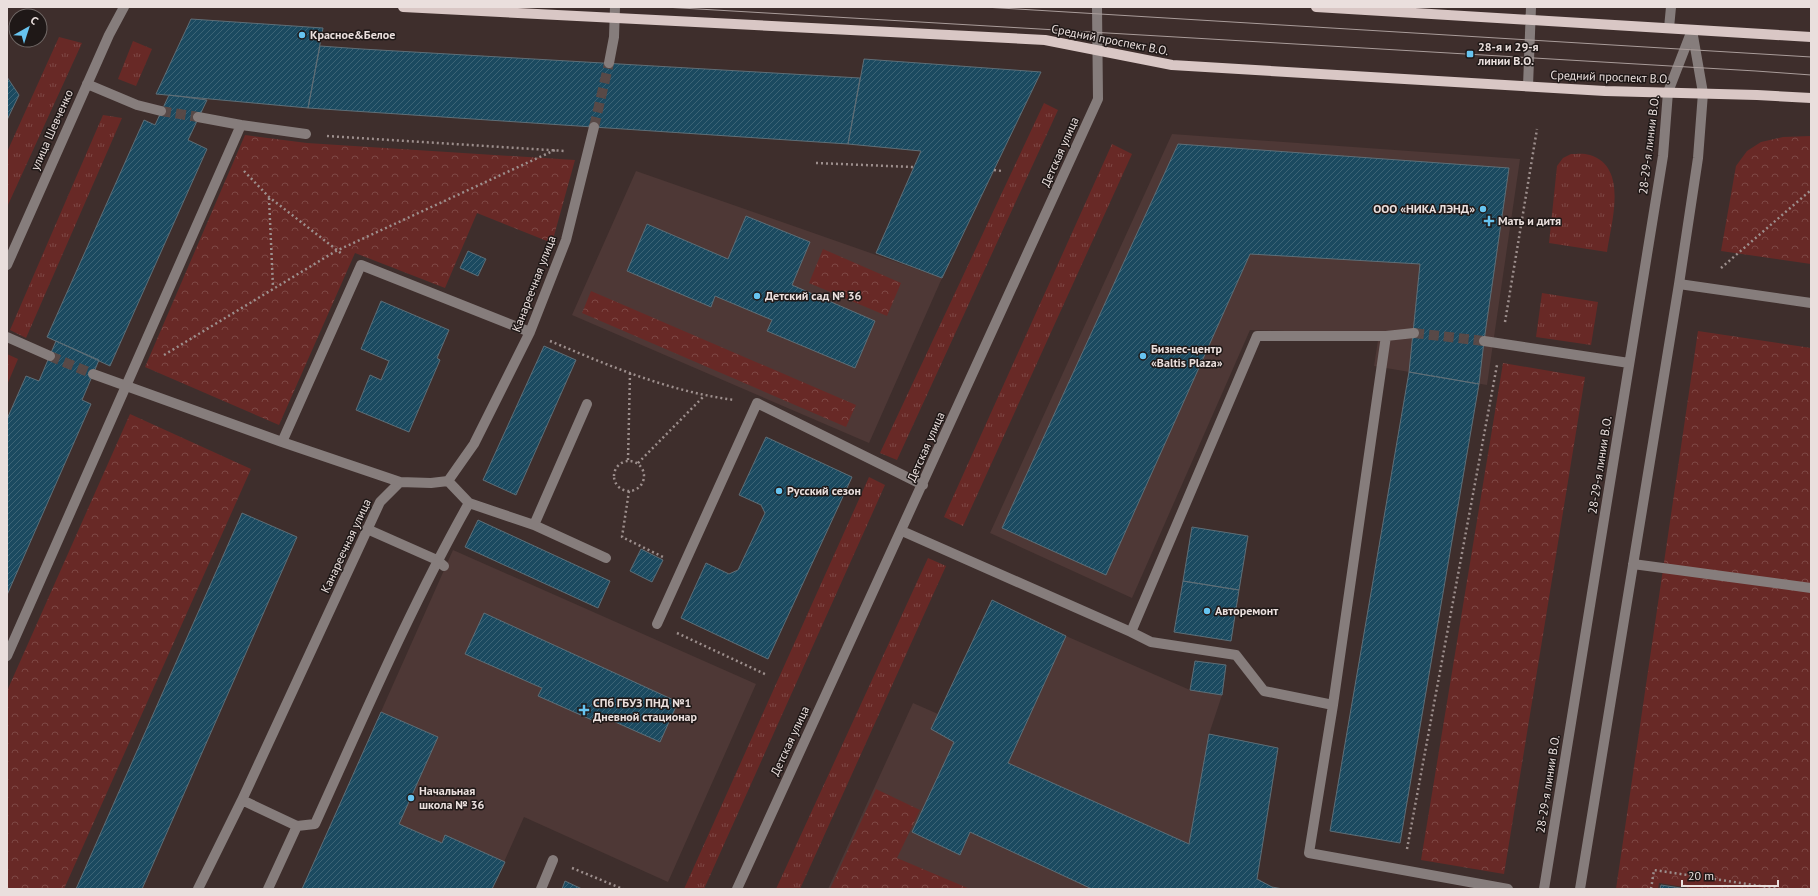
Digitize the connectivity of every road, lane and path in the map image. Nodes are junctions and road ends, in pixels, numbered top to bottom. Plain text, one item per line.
1 (124, 7) edge
2 (403, 7) edge
3 (615, 7) edge
4 (1097, 7) edge
5 (1316, 7) edge
6 (1531, 7) edge
7 (1671, 7) edge
8 (615, 18) junction
9 (1531, 20) junction
10 (1669, 28) junction
11 (1692, 30) junction
12 (1811, 37) edge
13 (1098, 50) junction
14 (608, 63) tunnel mouth
15 (87, 84) junction
16 (1528, 86) junction
17 (1668, 92) junction
18 (1704, 93) junction
19 (1811, 98) edge
20 (161, 111) tunnel mouth
21 (198, 118) tunnel mouth
22 (241, 125) junction
23 (594, 127) tunnel mouth
24 (1537, 129) dead end
25 (306, 134) joint
26 (588, 152) junction
27 (228, 155) junction
28 (816, 163) dead end
29 (913, 167) dead end
30 (994, 170) dead end
31 (1002, 171) dead end
32 (1811, 190) edge
33 (269, 197) junction
34 (7, 265) edge
35 (361, 265) junction
36 (1679, 284) junction
37 (273, 287) dead end
38 (1700, 287) junction
39 (1811, 303) edge
40 (530, 332) junction
41 (1414, 333) tunnel mouth
42 (1386, 336) junction
43 (7, 337) edge
44 (1484, 341) tunnel mouth
45 (1501, 344) junction
46 (50, 356) tunnel mouth
47 (1629, 363) junction
48 (630, 373) junction
49 (93, 374) tunnel mouth
50 (128, 385) junction
51 (705, 396) junction
52 (758, 403) junction
53 (588, 404) dead end
54 (282, 442) junction
55 (628, 460) junction
56 (638, 463) junction
57 (400, 482) junction
58 (448, 482) junction
59 (923, 485) junction
60 (628, 491) junction
61 (469, 503) junction
62 (534, 525) junction
63 (367, 529) junction
64 (902, 531) junction
65 (606, 558) dead end
66 (441, 563) junction
67 (1633, 564) junction
68 (683, 566) junction
69 (1811, 588) edge
70 (657, 624) joint
71 (1131, 632) junction
72 (7, 656) edge
73 (767, 675) dead end
74 (1333, 704) junction
75 (242, 800) junction
76 (297, 826) junction
77 (553, 860) joint
78 (1403, 870) junction
79 (198, 889) edge
80 (268, 889) edge
81 (541, 889) edge
82 (623, 889) edge
83 (737, 889) edge
84 (1508, 889) edge
85 (1544, 889) edge
86 (1580, 889) edge
87 (1651, 889) edge
88 (1780, 889) edge

1 - 15 street, улица Шевченко
2 - 8 main road, Средний проспект В.О.
3 - 8 street
4 - 13 street, Детская улица
5 - 9 main road
6 - 9 street
7 - 10 street
8 - 13 main road, Средний проспект В.О.
8 - 14 street
9 - 10 main road
9 - 16 street
10 - 11 main road
11 - 12 main road
11 - 17 street, 28-29-я линии В.О.
11 - 18 street
13 - 16 main road, Средний проспект В.О.
13 - 59 street, Детская улица
15 - 20 street
15 - 34 street, улица Шевченко
16 - 17 main road, Средний проспект В.О.
17 - 18 main road, Средний проспект В.О.
17 - 47 street, 28-29-я линии В.О.
18 - 19 main road, Средний проспект В.О.
18 - 36 street
21 - 22 street
22 - 25 street
22 - 27 street
23 - 26 street, Канареечная улица
24 - 45 path
25 - 26 path
26 - 40 street, Канареечная улица
27 - 33 path
27 - 50 street
28 - 29 path
30 - 31 path
32 - 38 path
33 - 35 path
33 - 37 path
35 - 40 street
35 - 54 street
36 - 38 street
36 - 67 street
38 - 39 street
40 - 48 path
40 - 58 street, Канареечная улица
41 - 42 street
42 - 71 street
42 - 74 street
43 - 46 street
44 - 45 street
45 - 47 street
45 - 78 path
47 - 85 street, 28-29-я линии В.О.
48 - 51 path
48 - 55 path
49 - 50 street
50 - 54 street
50 - 72 street
51 - 52 path
51 - 56 path
52 - 59 street
52 - 68 street
53 - 62 street
54 - 57 street
55 - 56 path
55 - 60 path
56 - 60 path
57 - 58 street
57 - 63 street, Канареечная улица
58 - 61 street
59 - 64 street, Детская улица
60 - 68 path
61 - 62 street
61 - 66 street
62 - 65 street
63 - 66 street
63 - 75 street, Канареечная улица
64 - 71 street
64 - 83 street, Детская улица
66 - 76 street
67 - 69 street
67 - 86 street
68 - 70 street
70 - 73 path
71 - 74 street
74 - 78 street
75 - 76 street
75 - 79 street, Канареечная улица
76 - 80 street
77 - 81 street
77 - 82 path
78 - 84 street
87 - 88 path

